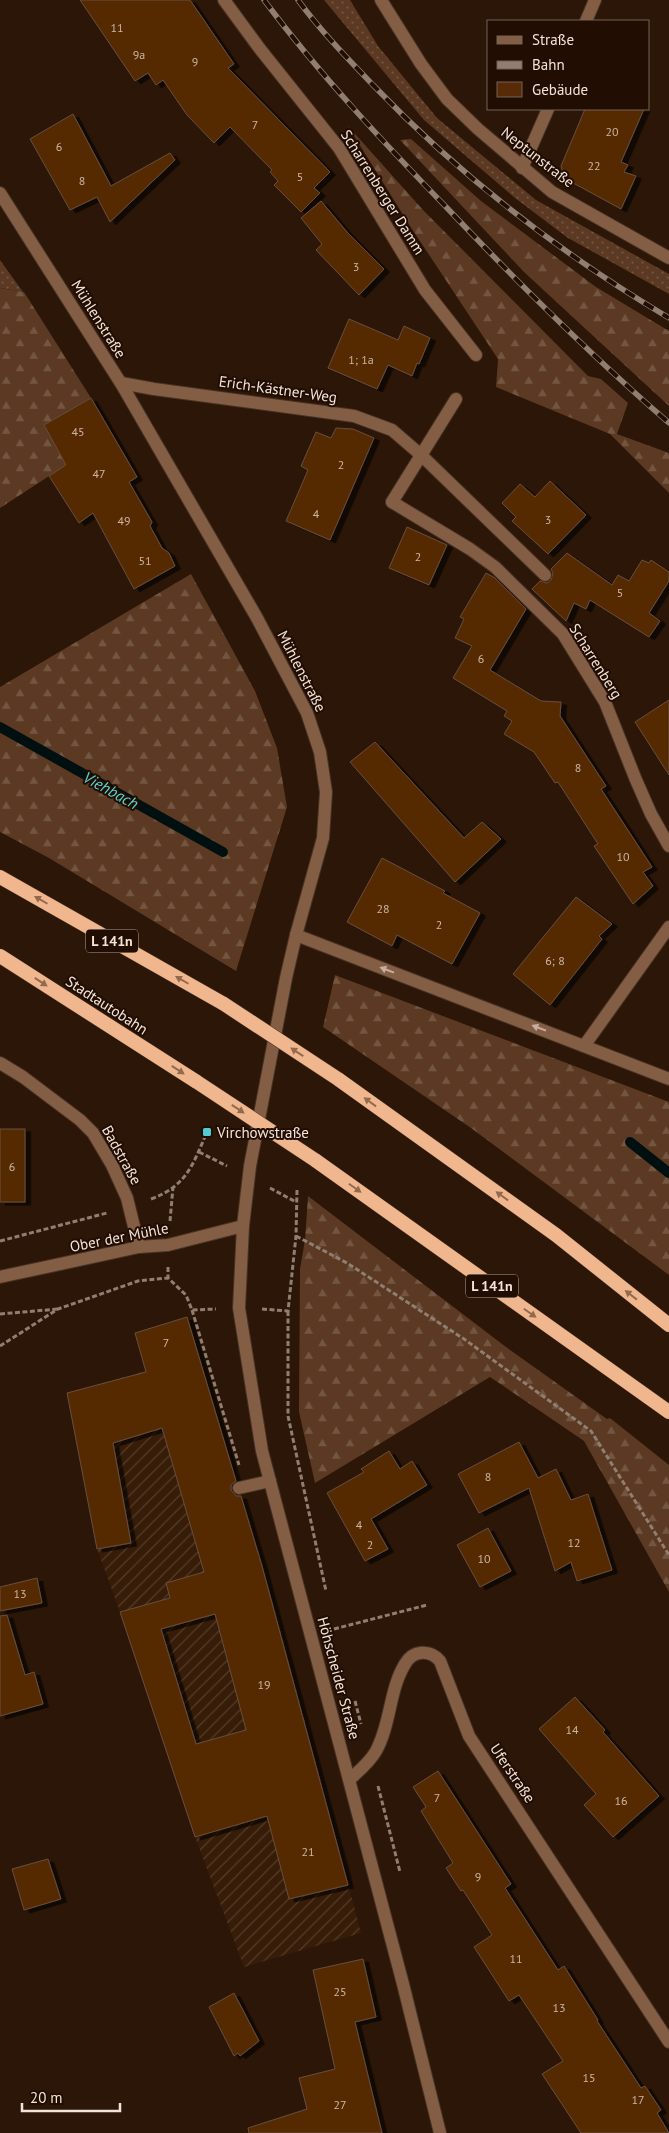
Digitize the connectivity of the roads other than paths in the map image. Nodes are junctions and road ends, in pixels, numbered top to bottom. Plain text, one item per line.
1 (224, 0) edge
2 (381, 0) edge
3 (595, 0) edge
4 (586, 20) edge
5 (548, 110) edge
6 (522, 168) junction
7 (0, 193) edge
8 (669, 258) edge
9 (476, 355) dead end
10 (120, 383) junction
11 (456, 400) dead end
12 (422, 455) junction
13 (545, 575) dead end
14 (669, 846) edge
15 (0, 877) edge
16 (669, 927) edge
17 (296, 935) junction
18 (0, 956) edge
19 (584, 1046) junction
20 (0, 1063) edge
21 (669, 1079) edge
22 (244, 1226) junction
23 (139, 1248) junction
24 (0, 1277) edge
25 (669, 1325) edge
26 (669, 1412) edge
27 (270, 1481) junction
28 (239, 1488) dead end
29 (350, 1779) junction
30 (669, 2042) edge
31 (440, 2133) edge

1 - 9 street, Scharrenberger Damm
2 - 6 street, Neptunstraße
3 - 4 street
5 - 6 street
6 - 8 street, Neptunstraße
7 - 10 street, Mühlenstraße
10 - 12 street, Erich-Kästner-Weg
10 - 17 street, Mühlenstraße
11 - 12 street
12 - 13 street, Erich-Kästner-Weg
12 - 14 street, Scharrenberg
25 -> 15 highway, L 141n, bridge
16 - 19 street
19 -> 17 street
17 - 22 street, Mühlenstraße
18 -> 26 highway, Stadtautobahn / L 141n, bridge
19 - 21 street
20 - 23 street, Badstraße
22 - 23 street, Ober der Mühle
22 - 27 street, Höhscheider Straße
23 - 24 street, Ober der Mühle
27 - 28 street
27 - 29 street, Höhscheider Straße
29 - 30 street, Uferstraße
29 - 31 street, Höhscheider Straße

